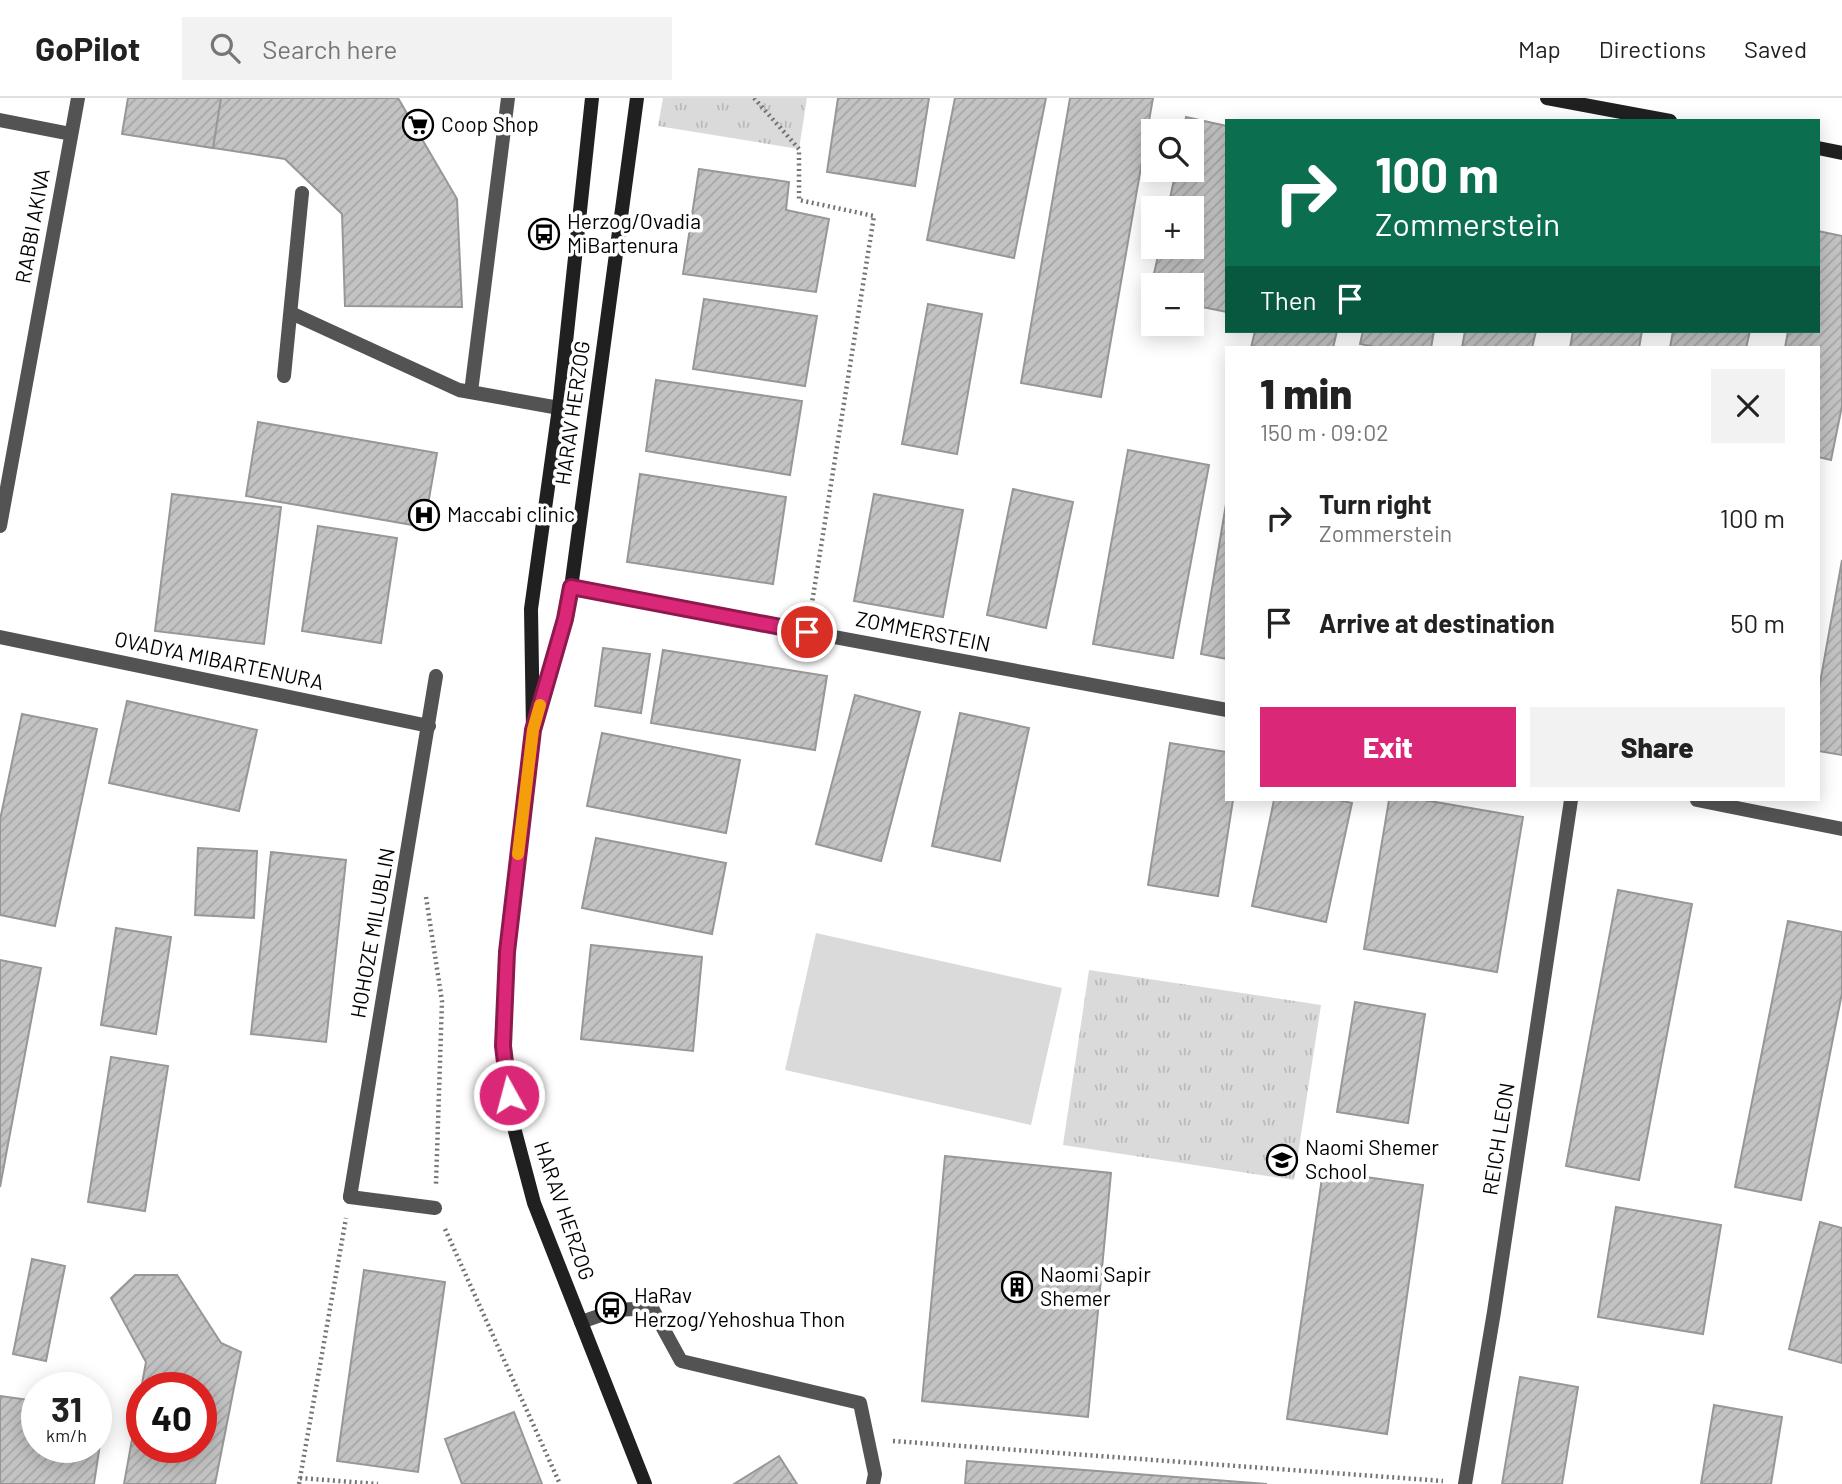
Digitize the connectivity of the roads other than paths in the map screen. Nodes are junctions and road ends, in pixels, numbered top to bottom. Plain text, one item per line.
1 (78, 98) edge
2 (508, 98) edge
3 (592, 98) edge
4 (636, 98) edge
5 (1547, 98) edge
6 (1659, 119) edge
7 (0, 120) edge
8 (71, 134) junction
9 (1820, 148) edge
10 (1842, 153) edge
11 (302, 192) dead end
12 (291, 313) junction
13 (284, 376) dead end
14 (471, 392) junction
15 (559, 408) junction
16 (0, 526) edge
17 (571, 587) junction
18 (0, 636) edge
19 (436, 676) dead end
20 (1225, 710) edge
21 (429, 726) junction
22 (533, 730) junction
23 (1572, 801) edge
24 (1702, 801) edge
25 (1842, 829) edge
26 (435, 1208) road end
27 (581, 1322) junction
28 (1465, 1483) edge
29 (645, 1484) edge
30 (873, 1484) edge

1 - 8 street, RABBI AKIVA
2 - 14 street
3 - 15 street, HARAV HERZOG
4 - 17 street, HARAV HERZOG
5 - 6 street
7 - 8 street
8 - 16 street, RABBI AKIVA
9 - 10 street
11 - 12 street
12 - 13 street
12 - 14 street
14 - 15 street
15 - 22 street, HARAV HERZOG
17 - 20 street, ZOMMERSTEIN
17 - 22 street, HARAV HERZOG
18 - 21 street, OVADYA MIBARTENURA
19 - 21 street, HOHOZE MILUBLIN
21 - 26 street, HOHOZE MILUBLIN
22 - 27 street, HARAV HERZOG
23 - 28 street, REICH LEON
24 - 25 street
27 - 29 street, HARAV HERZOG
27 - 30 street

